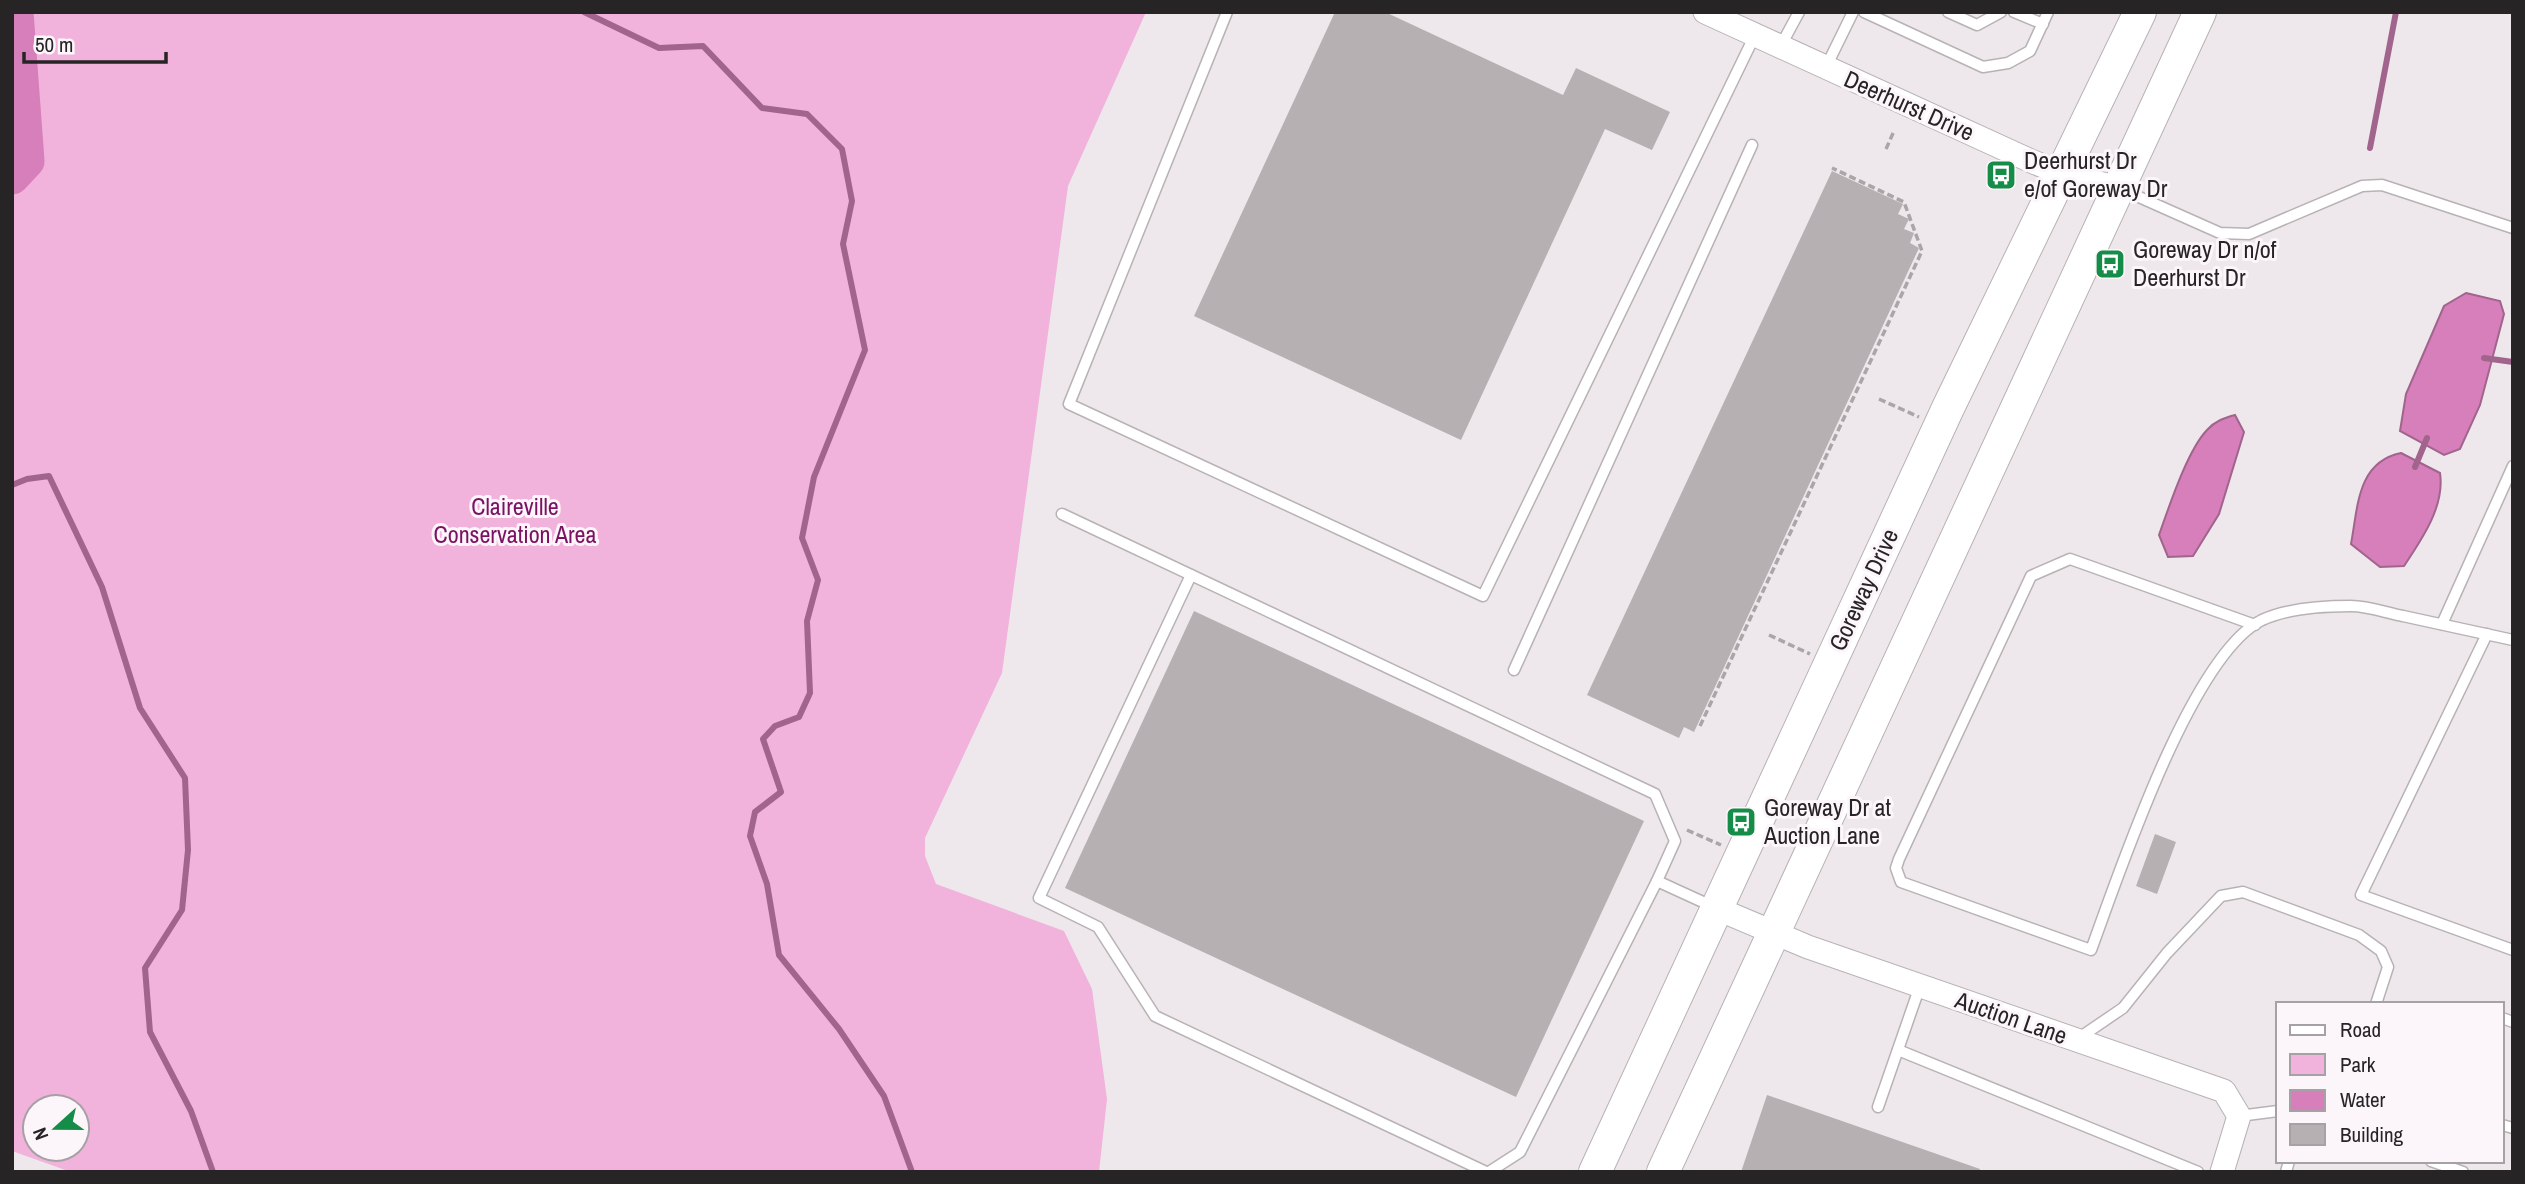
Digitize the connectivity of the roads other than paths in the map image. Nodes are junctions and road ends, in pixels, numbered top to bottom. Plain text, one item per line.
1 (1227, 12) edge
2 (1705, 12) edge
3 (1799, 12) edge
4 (1853, 12) edge
5 (1948, 12) edge
6 (2001, 12) edge
7 (2014, 12) edge
8 (2048, 12) edge
9 (2140, 12) edge
10 (2200, 12) edge
11 (1871, 14) edge
12 (2043, 24) junction
13 (1754, 37) junction
14 (1779, 49) junction
15 (1825, 69) junction
16 (1752, 145) dead end
17 (2063, 174) junction
18 (2118, 188) junction
19 (2513, 228) edge
20 (2513, 466) edge
21 (1062, 514) dead end
22 (1191, 575) junction
23 (2442, 624) junction
24 (2255, 625) junction
25 (2487, 634) junction
26 (2513, 640) edge
27 (1514, 670) dead end
28 (1657, 881) junction
29 (1718, 909) junction
30 (1773, 932) junction
31 (2513, 950) edge
32 (1920, 986) junction
33 (2377, 1002) edge
34 (2075, 1040) junction
35 (1898, 1050) junction
36 (1878, 1107) dead end
37 (2276, 1111) edge
38 (2239, 1116) junction
39 (2437, 1163) edge
40 (1488, 1172) edge
41 (1595, 1172) edge
42 (1663, 1172) edge
43 (2198, 1172) edge
44 (2222, 1172) edge
45 (2463, 1172) edge

1 - 13 lane
2 - 13 street, Deerhurst Drive
3 - 14 lane
4 - 15 lane
5 - 6 lane
7 - 12 lane
8 - 12 lane
9 - 17 main road, Goreway Drive
10 - 18 main road
11 - 12 lane
13 - 14 street, Deerhurst Drive
14 - 15 street, Deerhurst Drive
15 - 17 street, Deerhurst Drive
16 - 27 lane
17 - 18 street, Deerhurst Drive
17 - 29 main road, Goreway Drive
18 - 19 lane
18 - 30 main road
20 - 23 lane
21 - 22 lane
22 - 28 lane
22 - 40 lane
23 - 24 lane
23 - 25 lane
24 - 24 lane
25 - 26 lane
25 - 31 lane
28 - 29 lane
28 - 40 lane
29 - 30 street, Auction Lane
29 - 41 main road, Goreway Drive
30 - 32 street, Auction Lane
30 - 42 main road
32 - 34 street, Auction Lane
32 - 35 lane
33 - 34 lane
34 - 38 street, Auction Lane
35 - 36 lane
35 - 43 lane
37 - 38 lane
38 - 44 street
39 - 45 lane

